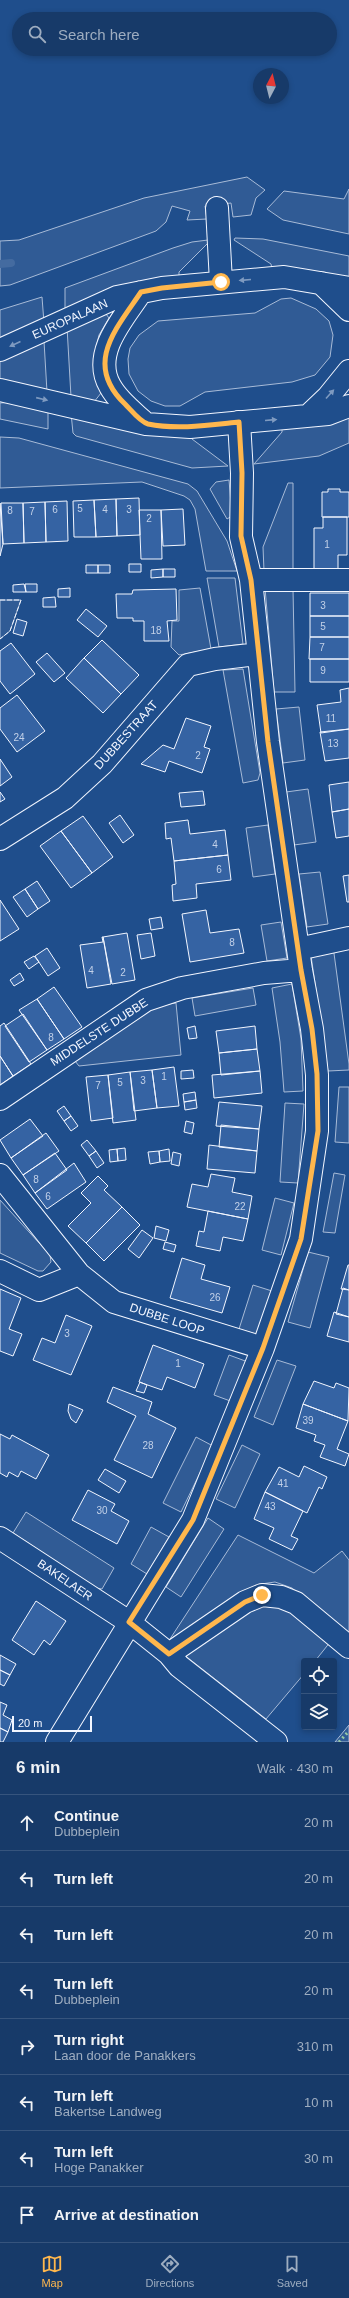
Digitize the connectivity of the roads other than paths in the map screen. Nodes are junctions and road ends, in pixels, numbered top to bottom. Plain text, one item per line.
1 (217, 208) dead end
2 (221, 282) junction
3 (321, 282) junction
4 (349, 288) edge
5 (141, 292) junction
6 (349, 310) edge
7 (0, 350) edge
8 (349, 370) edge
9 (1, 390) edge
10 (349, 406) edge
11 (308, 416) junction
12 (239, 422) junction
13 (146, 424) junction
14 (251, 580) junction
15 (349, 580) edge
16 (258, 654) junction
17 (0, 839) edge
18 (349, 938) edge
19 (298, 949) junction
20 (301, 970) junction
21 (0, 1099) edge
22 (0, 1175) edge
23 (0, 1271) edge
24 (79, 1274) junction
25 (263, 1348) junction
26 (0, 1538) edge
27 (129, 1622) junction
28 (349, 1647) edge
29 (169, 1654) junction
30 (57, 1742) edge
31 (276, 1742) edge

1 - 2 street
3 -> 2 street, EUROPALAAN
2 - 5 street, EUROPALAAN
3 - 4 street
3 - 6 street
5 -> 7 street, EUROPALAAN
5 - 13 street
11 -> 8 street
9 -> 13 street
10 - 11 street
12 -> 11 street
12 - 13 street
12 - 14 street
14 - 15 street
14 - 16 street
16 - 17 street, DUBBESTRAAT
16 - 19 street
18 - 19 street
19 - 20 street
20 - 21 street, MIDDELSTE DUBBE
20 - 25 street
22 - 24 street, DUBBE LOOP
23 - 24 street
24 - 25 street, DUBBE LOOP
25 - 27 street
26 - 27 street, BAKELAER
27 - 29 street, BAKELAER
27 - 30 street
28 - 29 street
29 - 31 street, BAKELAER

